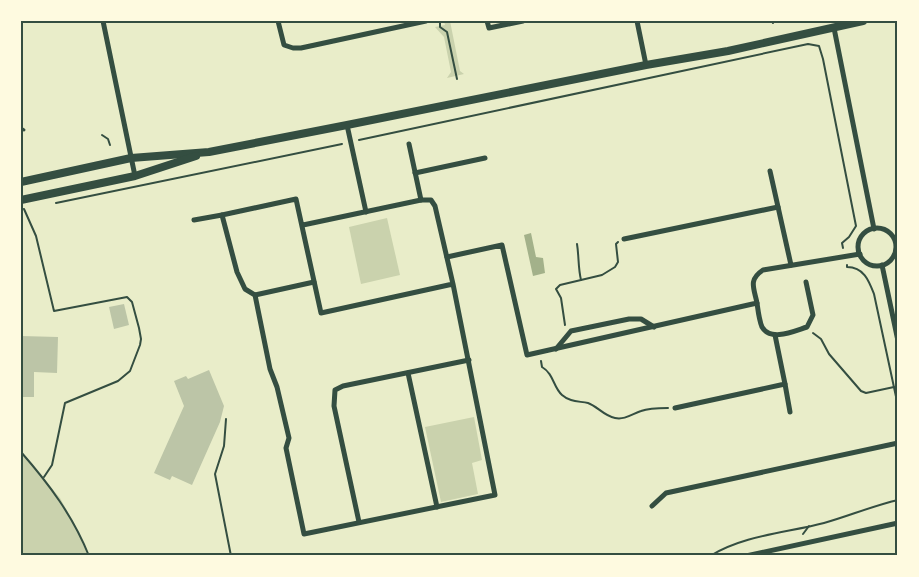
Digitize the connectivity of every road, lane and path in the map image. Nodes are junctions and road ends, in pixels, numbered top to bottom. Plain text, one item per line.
1 (103, 21) edge
2 (278, 21) edge
3 (426, 21) edge
4 (440, 21) edge
5 (487, 21) edge
6 (523, 21) edge
7 (637, 21) edge
8 (863, 21) edge
9 (405, 24) edge
10 (834, 28) junction
11 (646, 65) junction
12 (456, 79) dead end
13 (347, 125) junction
14 (102, 135) dead end
15 (351, 142) junction
16 (409, 144) dead end
17 (110, 145) dead end
18 (209, 152) junction
19 (131, 158) junction
20 (485, 158) dead end
21 (770, 170) dead end
22 (415, 173) junction
23 (135, 176) junction
24 (21, 182) edge
25 (21, 200) edge
26 (421, 200) junction
27 (54, 204) dead end
28 (778, 207) junction
29 (32, 208) dead end
30 (23, 209) edge
31 (366, 212) junction
32 (222, 215) junction
33 (194, 220) dead end
34 (303, 226) junction
35 (874, 229) junction
36 (624, 238) joint
37 (897, 242) edge
38 (577, 244) dead end
39 (860, 254) junction
40 (844, 256) junction
41 (447, 257) junction
42 (791, 265) junction
43 (882, 266) junction
44 (581, 280) junction
45 (314, 282) junction
46 (806, 282) dead end
47 (454, 284) junction
48 (255, 295) junction
49 (757, 303) junction
50 (654, 327) junction
51 (806, 327) junction
52 (566, 335) junction
53 (775, 335) junction
54 (898, 341) edge
55 (556, 349) junction
56 (539, 352) junction
57 (469, 360) junction
58 (408, 372) junction
59 (785, 384) junction
60 (894, 387) junction
61 (898, 406) edge
62 (675, 408) joint
63 (790, 412) dead end
64 (226, 419) dead end
65 (898, 443) edge
66 (21, 452) edge
67 (44, 478) junction
68 (898, 500) edge
69 (652, 506) dead end
70 (436, 507) junction
71 (359, 522) junction
72 (898, 523) edge
73 (89, 556) edge
74 (231, 556) edge
75 (710, 556) edge
76 (746, 556) edge

1 - 19 street
2 - 9 street
3 - 9 street
4 - 12 path
5 - 6 street
7 - 11 street
8 - 10 street
10 - 11 street
10 - 35 street
11 - 13 street
13 - 15 street
13 - 18 street
14 - 17 path
15 - 27 path
15 - 31 street
15 - 40 path
16 - 22 street
18 - 19 street
18 - 23 street
19 - 23 street
19 - 24 street
20 - 22 street
21 - 28 street
22 - 26 street
23 - 25 street
26 - 31 street
26 - 41 street
28 - 36 street
28 - 42 street
29 - 30 path
30 - 67 path
31 - 34 street
32 - 33 street
32 - 34 street
32 - 48 street
34 - 45 street
35 - 37 street
35 - 39 street
36 - 44 path
37 - 43 street
38 - 44 path
39 - 40 street
39 - 43 street
40 - 42 street
40 - 60 path
41 - 47 street
41 - 56 street
42 - 49 street
43 - 54 street
44 - 52 path
45 - 47 street
45 - 48 street
46 - 51 street
47 - 57 street
48 - 71 street
49 - 50 street
49 - 53 street
50 - 52 street
50 - 55 street
51 - 53 street
51 - 60 path
52 - 55 street
53 - 59 street
55 - 56 street
56 - 62 path
57 - 58 street
57 - 70 street
58 - 70 street
58 - 71 street
59 - 62 street
59 - 63 street
60 - 61 path
64 - 74 path
65 - 69 street
66 - 67 path
67 - 73 path
68 - 75 path
70 - 71 street
72 - 76 street

